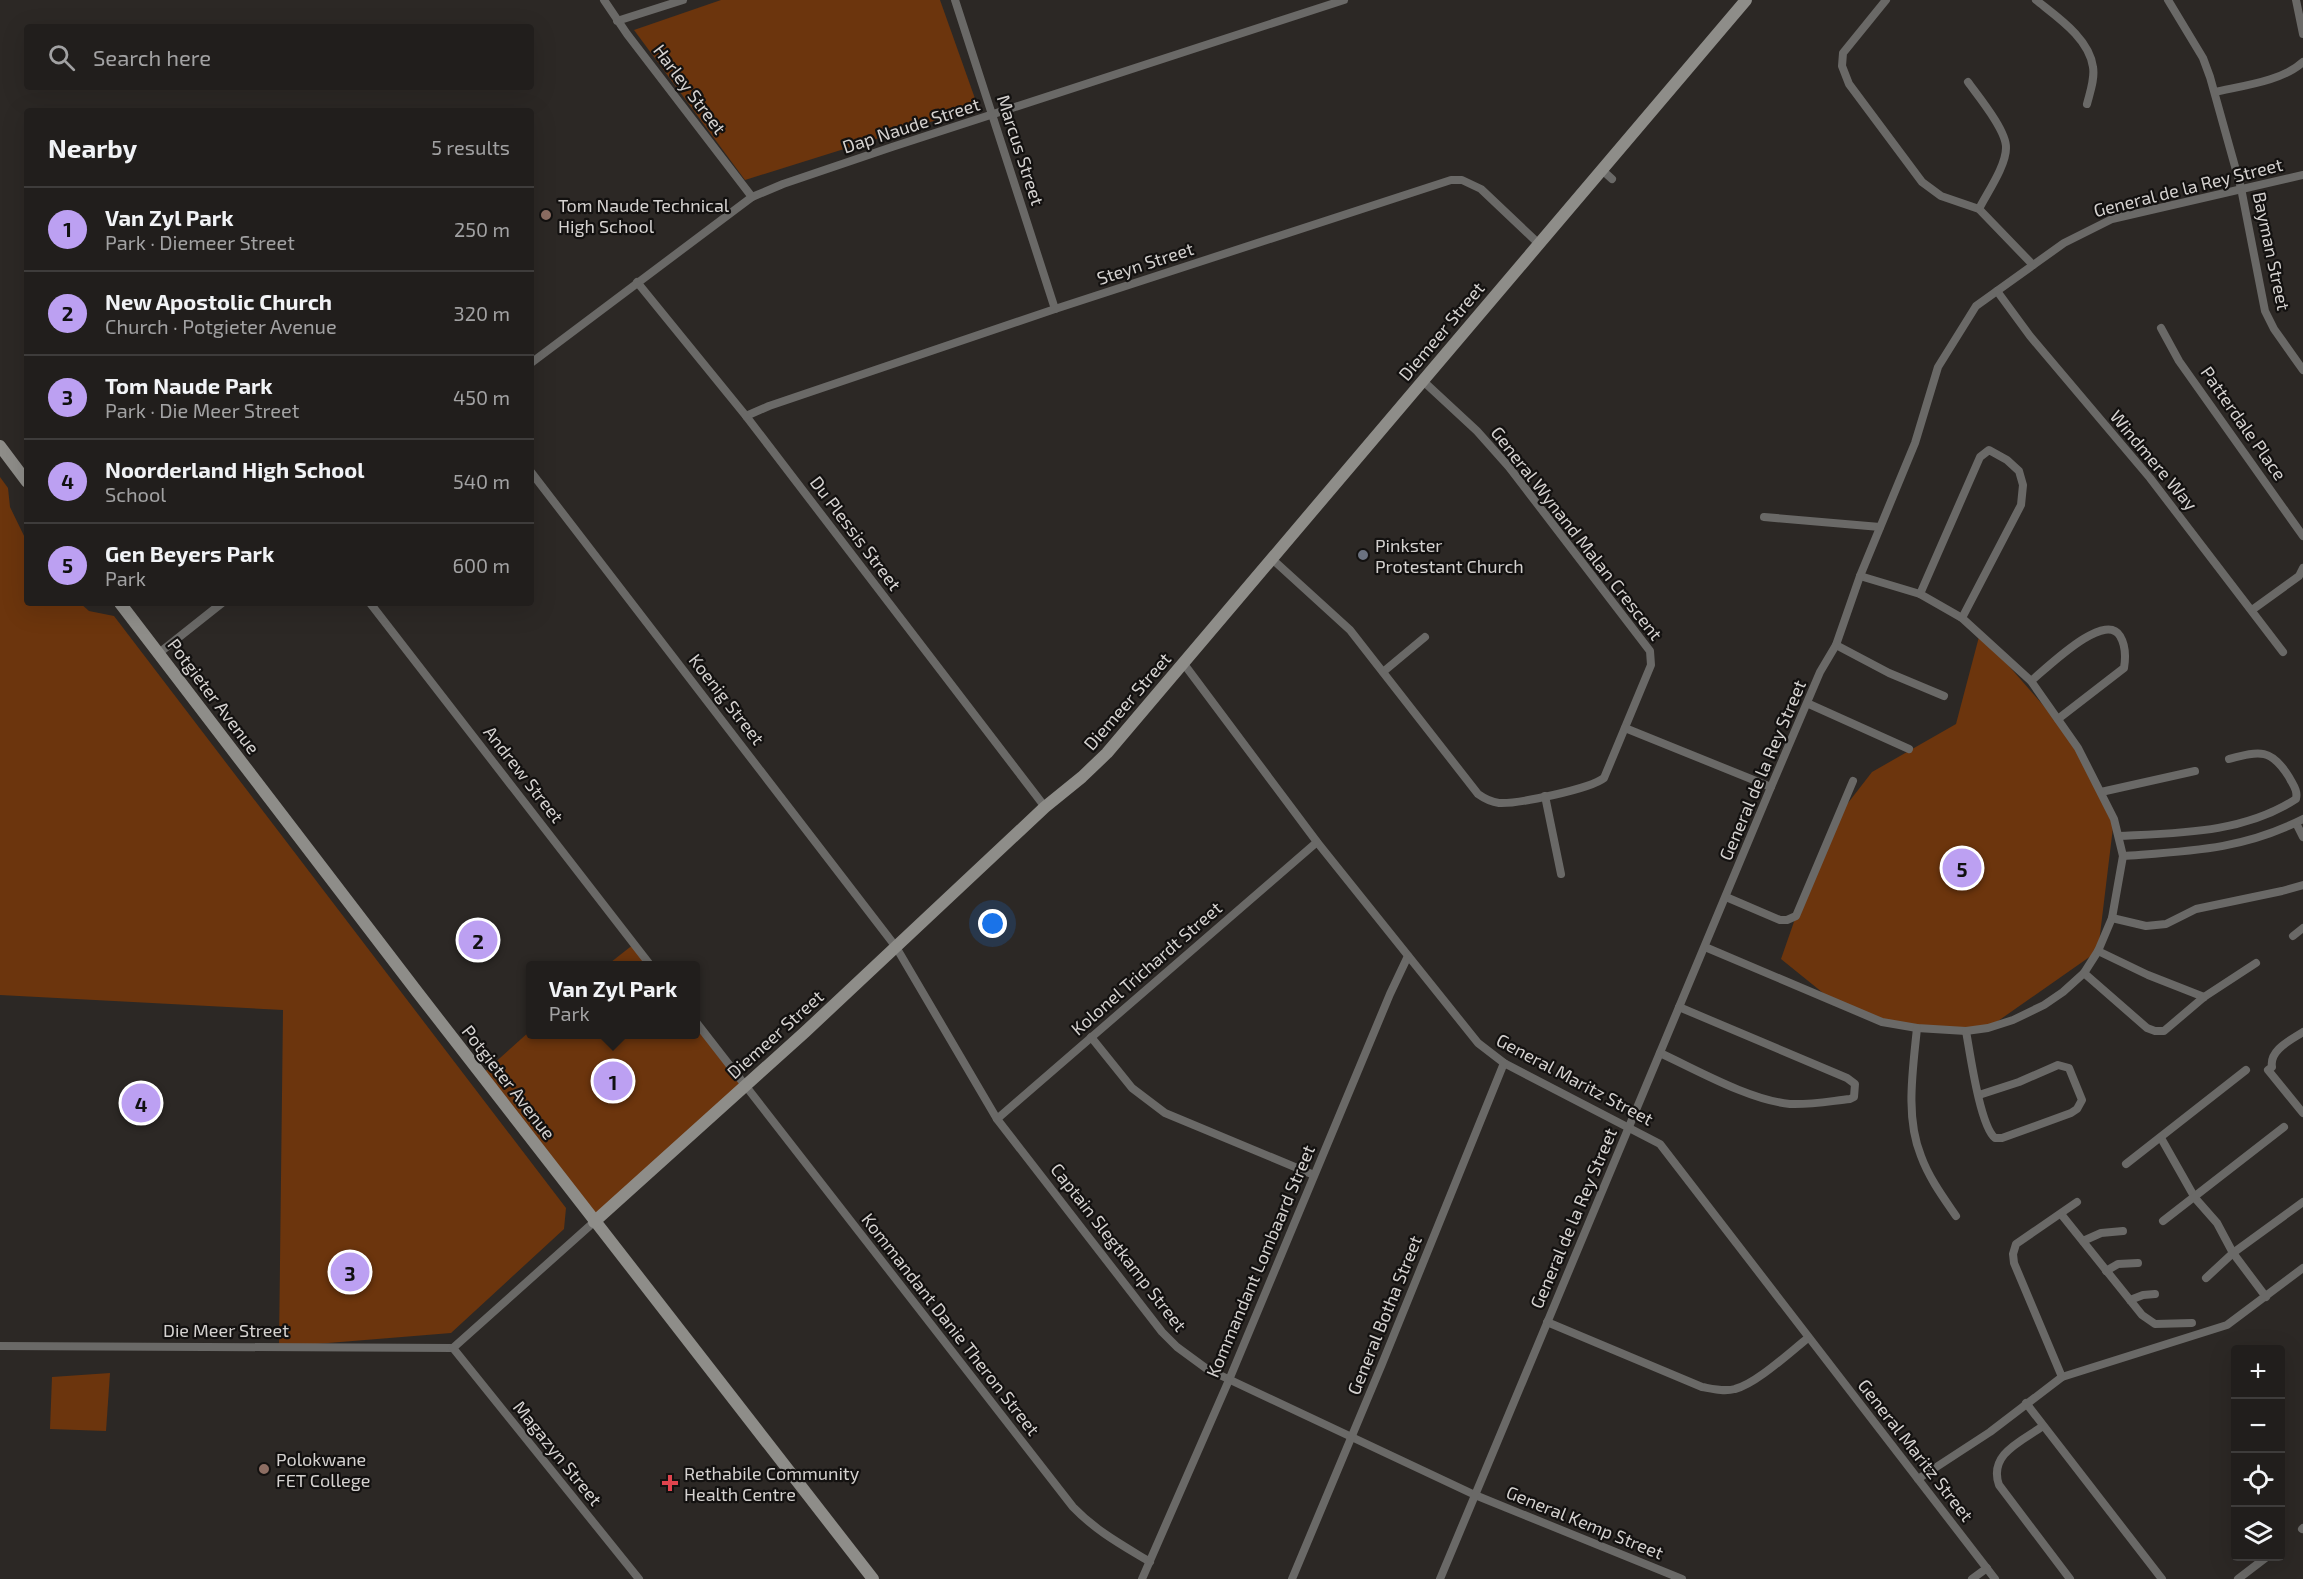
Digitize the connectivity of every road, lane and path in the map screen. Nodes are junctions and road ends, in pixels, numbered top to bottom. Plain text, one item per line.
1 (604, 0) edge
2 (683, 0) edge
3 (955, 0) edge
4 (1344, 0) edge
5 (1746, 0) edge
6 (1886, 0) edge
7 (2036, 0) edge
8 (2168, 0) edge
9 (2296, 0) edge
10 (617, 21) junction
11 (2303, 34) edge
12 (2303, 62) edge
13 (1968, 82) dead end
14 (2215, 92) junction
15 (2087, 104) dead end
16 (993, 116) junction
17 (1601, 170) junction
18 (2303, 175) edge
19 (1612, 179) dead end
20 (2241, 188) junction
21 (752, 197) junction
22 (1979, 209) junction
23 (1538, 243) junction
24 (2033, 265) junction
25 (637, 282) junction
26 (1997, 291) junction
27 (1055, 309) junction
28 (2162, 328) dead end
29 (534, 361) edge
30 (2303, 370) edge
31 (1422, 380) junction
32 (746, 416) junction
33 (0, 446) edge
34 (534, 476) edge
35 (24, 478) edge
36 (1764, 517) dead end
37 (1880, 527) junction
38 (2303, 536) edge
39 (1272, 559) junction
40 (2303, 568) edge
41 (1860, 576) junction
42 (1920, 594) junction
43 (122, 606) edge
44 (218, 606) edge
45 (372, 606) edge
46 (2252, 610) junction
47 (1962, 618) junction
48 (1425, 637) dead end
49 (1836, 645) junction
50 (2283, 652) dead end
51 (159, 653) junction
52 (1184, 664) junction
53 (1383, 672) junction
54 (2031, 681) junction
55 (1944, 696) dead end
56 (1809, 704) junction
57 (2058, 719) junction
58 (1625, 728) junction
59 (1909, 749) dead end
60 (2229, 759) dead end
61 (2195, 771) dead end
62 (1854, 781) dead end
63 (1771, 787) junction
64 (2101, 792) junction
65 (1545, 796) junction
66 (1045, 807) junction
67 (2300, 821) edge
68 (2119, 836) junction
69 (2303, 837) edge
70 (1317, 842) junction
71 (2123, 856) junction
72 (1561, 873) dead end
73 (2303, 885) edge
74 (1726, 897) junction
75 (2112, 918) junction
76 (2303, 928) edge
77 (2293, 936) dead end
78 (1705, 946) junction
79 (896, 947) junction
80 (2098, 951) junction
81 (1408, 956) junction
82 (647, 961) edge
83 (2256, 963) dead end
84 (2084, 973) junction
85 (2204, 997) junction
86 (1679, 1007) junction
87 (700, 1027) edge
88 (1917, 1028) junction
89 (1966, 1031) junction
90 (2303, 1032) edge
91 (1091, 1037) junction
92 (1660, 1053) junction
93 (1504, 1063) junction
94 (2246, 1070) dead end
95 (745, 1086) junction
96 (1979, 1095) junction
97 (2303, 1113) edge
98 (997, 1119) junction
99 (1629, 1126) junction
100 (2284, 1127) dead end
101 (2160, 1138) junction
102 (2126, 1164) dead end
103 (1314, 1175) junction
104 (2195, 1197) junction
105 (2077, 1202) dead end
106 (2303, 1202) edge
107 (2061, 1214) junction
108 (1956, 1216) dead end
109 (2163, 1221) dead end
110 (594, 1222) junction
111 (2123, 1232) dead end
112 (2083, 1241) junction
113 (2233, 1253) junction
114 (2138, 1263) dead end
115 (2303, 1268) edge
116 (2106, 1271) junction
117 (2206, 1278) dead end
118 (2155, 1294) dead end
119 (2266, 1297) junction
120 (2130, 1300) junction
121 (1547, 1322) junction
122 (2192, 1323) dead end
123 (1808, 1338) junction
124 (0, 1346) edge
125 (453, 1348) junction
126 (2062, 1377) junction
127 (1229, 1380) junction
128 (2026, 1403) junction
129 (2043, 1426) junction
130 (1352, 1436) junction
131 (1918, 1479) junction
132 (1474, 1495) junction
133 (2263, 1561) edge
134 (1150, 1562) junction
135 (1987, 1568) junction
136 (639, 1579) edge
137 (873, 1579) edge
138 (1142, 1579) edge
139 (1292, 1579) edge
140 (1440, 1579) edge
141 (1682, 1579) edge
142 (1972, 1579) edge
143 (1995, 1579) edge
144 (2070, 1579) edge
145 (2162, 1579) edge
146 (2238, 1579) edge

1 - 10 street, Harley Street
2 - 10 street
3 - 16 street, Marcus Street
4 - 16 street, Dap Naude Street
5 - 17 street, Diemeer Street
6 - 22 street
7 - 15 street
8 - 14 street, Bayman Street
9 - 11 street
10 - 21 street, Harley Street
12 - 14 street
13 - 22 street
14 - 20 street, Bayman Street
16 - 21 street, Dap Naude Street
16 - 27 street, Marcus Street
17 - 19 street
17 - 23 street, Diemeer Street
18 - 20 street, General de la Rey Street
20 - 24 street, General de la Rey Street
20 - 30 street, Bayman Street
21 - 25 street, Dap Naude Street
22 - 24 street
23 - 27 street, Steyn Street
23 - 31 street, Diemeer Street
24 - 26 street, General de la Rey Street
25 - 29 street, Dap Naude Street
25 - 32 street, Du Plessis Street
26 - 37 street, General de la Rey Street
26 - 46 street, Windmere Way
27 - 32 street, Steyn Street
28 - 38 street, Patterdale Place
31 - 39 street, Diemeer Street
31 - 58 street, General Wynand Malan Crescent
32 - 66 street, Du Plessis Street
33 - 35 street
34 - 79 street, Koenig Street
36 - 37 street
37 - 41 street, General de la Rey Street
39 - 52 street, Diemeer Street
39 - 53 street, General Wynand Malan Crescent
40 - 46 street
41 - 42 street
41 - 49 street, General de la Rey Street
42 - 47 street
42 - 47 street
43 - 51 street, Potgieter Avenue
44 - 51 street
45 - 82 street, Andrew Street
46 - 50 street, Windmere Way
47 - 54 street
48 - 53 street
49 - 55 street
49 - 56 street, General de la Rey Street
51 - 110 street, Potgieter Avenue
52 - 66 street, Diemeer Street
52 - 70 street, General Maritz Street
53 - 65 street, General Wynand Malan Crescent
54 - 57 street
54 - 57 street
56 - 59 street
56 - 63 street, General de la Rey Street
57 - 64 street
58 - 63 street
58 - 65 street, General Wynand Malan Crescent
60 - 68 street
61 - 64 street
62 - 74 street
63 - 74 street, General de la Rey Street
64 - 68 street
65 - 72 street
66 - 79 street, Diemeer Street
67 - 69 street
67 - 71 street
68 - 71 street
70 - 81 street, General Maritz Street
70 - 91 street, Kolonel Trichardt Street
71 - 75 street
73 - 75 street
74 - 78 street, General de la Rey Street
75 - 80 street
76 - 77 street
78 - 86 street, General de la Rey Street
78 - 88 street
79 - 95 street, Diemeer Street
79 - 98 street, Captain Slegtkamp Street
80 - 84 street
80 - 85 street
81 - 93 street, General Maritz Street
81 - 103 street, Kommandant Lombaard Street
83 - 85 street
84 - 85 street
84 - 89 street
86 - 92 street, General de la Rey Street
86 - 92 street
87 - 95 street
88 - 89 street
88 - 108 street
89 - 96 street
90 - 97 street
91 - 98 street, Kolonel Trichardt Street
91 - 103 street
92 - 99 street, General de la Rey Street
93 - 99 street, General Maritz Street
93 - 130 street, General Botha Street
94 - 101 street
95 - 110 street, Diemeer Street
95 - 134 street, Kommandant Danie Theron Street
96 - 96 street
98 - 127 street, Captain Slegtkamp Street
99 - 121 street, General de la Rey Street
99 - 123 street, General Maritz Street
100 - 104 street
101 - 102 street
101 - 104 street
103 - 127 street, Kommandant Lombaard Street
104 - 109 street
104 - 113 street
105 - 107 street
106 - 113 street
107 - 112 street
107 - 126 street
110 - 125 street, Diemeer Street
110 - 137 street, Potgieter Avenue
111 - 112 street
112 - 116 street
113 - 117 street
113 - 119 street
114 - 116 street
115 - 119 street
116 - 120 street
118 - 120 street
119 - 126 street
120 - 122 street
121 - 123 street
121 - 132 street, General de la Rey Street
123 - 131 street, General Maritz Street
124 - 125 street, Die Meer Street
125 - 136 street, Magazyn Street
126 - 128 street
127 - 130 street, Captain Slegtkamp Street
127 - 134 street, Kommandant Lombaard Street
128 - 129 street
128 - 131 street
129 - 144 street
129 - 145 street
130 - 132 street, Captain Slegtkamp Street
130 - 139 street, General Botha Street
131 - 135 street, General Maritz Street
132 - 140 street, General de la Rey Street
132 - 141 street, General Kemp Street
133 - 146 street
134 - 138 street, Kommandant Lombaard Street
135 - 142 street
135 - 143 street, General Maritz Street

